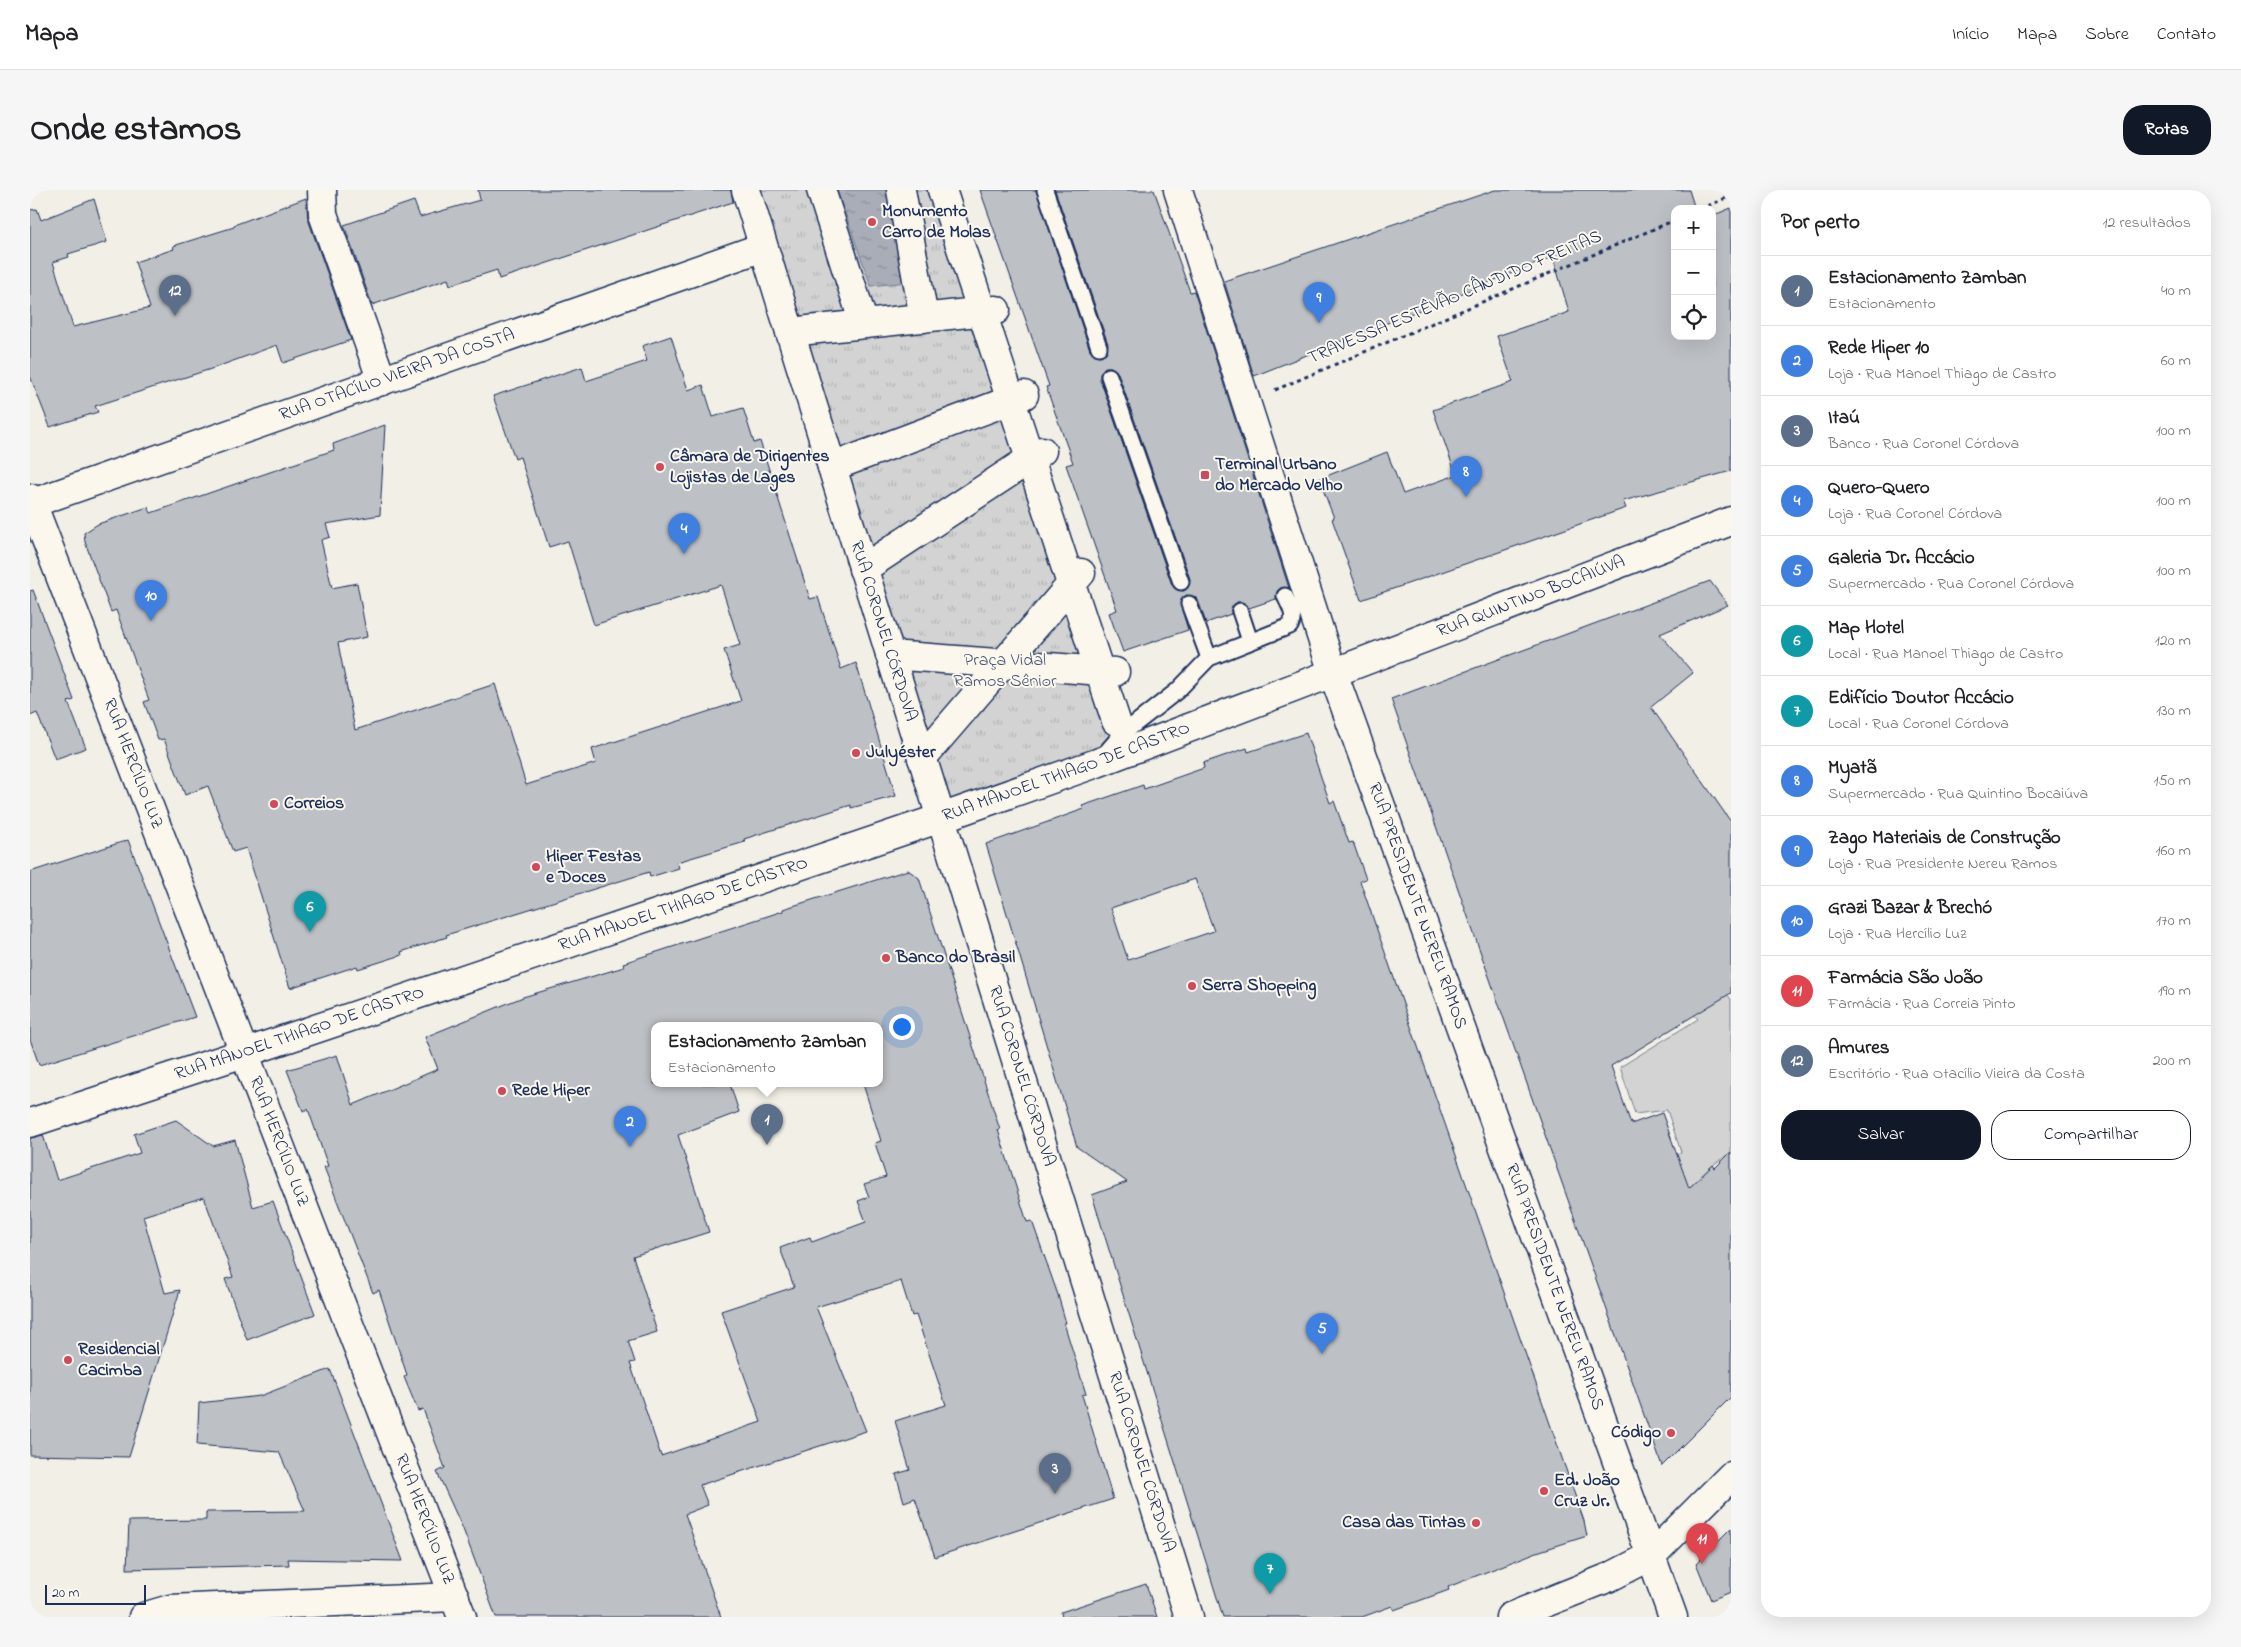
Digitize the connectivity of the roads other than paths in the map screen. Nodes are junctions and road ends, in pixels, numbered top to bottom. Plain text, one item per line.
1 (322, 190) edge
2 (746, 190) edge
3 (821, 190) edge
4 (901, 190) edge
5 (942, 190) edge
6 (1045, 190) edge
7 (1178, 190) edge
8 (763, 247) junction
9 (989, 311) junction
10 (924, 318) junction
11 (864, 324) junction
12 (790, 332) junction
13 (1099, 347) dead end
14 (1109, 376) dead end
15 (382, 381) junction
16 (1017, 397) junction
17 (1036, 455) junction
18 (832, 467) junction
19 (31, 502) edge
20 (1731, 521) edge
21 (863, 569) junction
22 (1076, 578) junction
23 (1181, 582) dead end
24 (1285, 596) dead end
25 (1189, 604) dead end
26 (1240, 611) dead end
27 (1250, 641) junction
28 (890, 655) junction
29 (1209, 658) junction
30 (1002, 663) junction
31 (1107, 672) junction
32 (1333, 673) junction
33 (1116, 721) dead end
34 (922, 758) junction
35 (1097, 763) junction
36 (941, 818) junction
37 (244, 1053) junction
38 (30, 1123) edge
39 (1731, 1476) edge
40 (1651, 1556) junction
41 (459, 1607) edge
42 (142, 1617) edge
43 (1189, 1617) edge
44 (1510, 1617) edge
45 (1673, 1617) edge

1 - 15 street
2 - 8 street, RUA CORONEL CÓRDOVA
3 - 11 street
4 - 10 street
5 - 9 street
6 - 13 lane
7 - 32 street, RUA PRESIDENTE NEREU RAMOS
8 - 12 street, RUA CORONEL CÓRDOVA
8 - 15 street, RUA OTACÍLIO VIEIRA DA COSTA
9 - 10 street
9 - 16 street
10 - 11 street
11 - 12 street
12 - 18 street, RUA CORONEL CÓRDOVA
14 - 23 lane
15 - 19 street, RUA OTACÍLIO VIEIRA DA COSTA
16 - 17 street
16 - 18 street
17 - 21 street
17 - 22 street
18 - 21 street, RUA CORONEL CÓRDOVA
19 - 37 street, RUA HERCÍLIO LUZ
20 - 32 street, RUA QUINTINO BOCAIÚVA
21 - 28 street, RUA CORONEL CÓRDOVA
22 - 30 street
22 - 31 street
24 - 27 lane
25 - 29 lane
26 - 27 lane
27 - 29 lane
28 - 30 street
28 - 34 street, RUA CORONEL CÓRDOVA
29 - 35 lane
30 - 31 street
30 - 34 street
31 - 33 street
32 - 35 street, RUA MANOEL THIAGO DE CASTRO
32 - 40 street, RUA PRESIDENTE NEREU RAMOS
34 - 36 street, RUA CORONEL CÓRDOVA
35 - 36 street, RUA MANOEL THIAGO DE CASTRO
36 - 37 street, RUA MANOEL THIAGO DE CASTRO
36 - 43 street, RUA CORONEL CÓRDOVA
37 - 38 street, RUA MANOEL THIAGO DE CASTRO
37 - 41 street, RUA HERCÍLIO LUZ
39 - 40 street
40 - 44 street
40 - 45 street, RUA PRESIDENTE NEREU RAMOS
41 - 42 street

